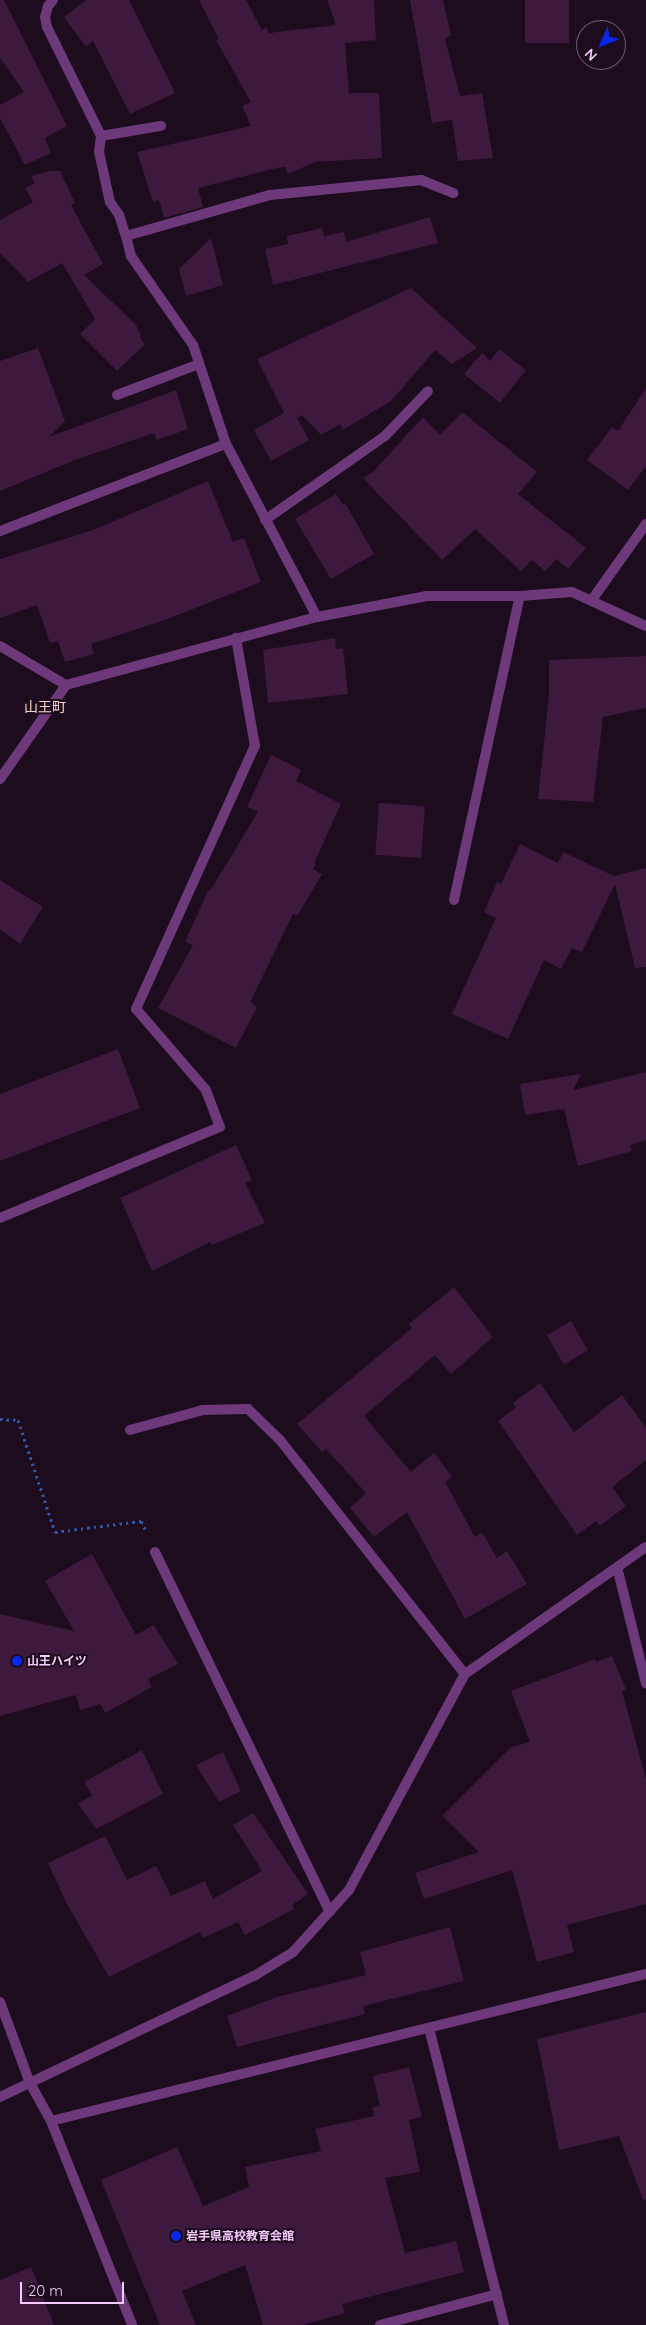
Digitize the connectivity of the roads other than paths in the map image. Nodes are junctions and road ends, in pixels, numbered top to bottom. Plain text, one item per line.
1 (53, 0) edge
2 (161, 126) dead end
3 (101, 136) junction
4 (454, 192) dead end
5 (126, 236) junction
6 (199, 364) junction
7 (428, 391) dead end
8 (117, 395) dead end
9 (226, 444) junction
10 (264, 520) junction
11 (646, 524) edge
12 (0, 531) edge
13 (520, 596) junction
14 (591, 601) junction
15 (316, 617) junction
16 (646, 626) edge
17 (236, 638) junction
18 (0, 646) edge
19 (66, 685) junction
20 (0, 779) edge
21 (454, 900) dead end
22 (0, 1218) edge
23 (130, 1430) dead end
24 (646, 1548) edge
25 (156, 1552) road end
26 (617, 1567) junction
27 (465, 1674) junction
28 (646, 1683) edge
29 (330, 1912) junction
30 (646, 1974) edge
31 (0, 2002) edge
32 (430, 2028) junction
33 (30, 2083) junction
34 (0, 2097) edge
35 (51, 2120) junction
36 (496, 2294) junction
37 (132, 2325) edge
38 (380, 2325) edge
39 (504, 2325) edge

1 - 3 street
2 - 3 street
3 - 5 street
4 - 5 street
5 - 6 street
6 - 8 street
6 - 9 street
7 - 10 street
9 - 10 street
9 - 12 street
10 - 15 street
11 - 14 street
13 - 14 street
13 - 15 street
13 - 21 street
14 - 16 street
15 - 17 street
17 - 19 street
17 - 22 street
18 - 19 street
19 - 20 street
23 - 27 street
24 - 26 street
25 - 29 street
26 - 27 street
26 - 28 street
27 - 29 street
29 - 33 street
30 - 32 street
31 - 33 street
32 - 35 street
32 - 36 street
33 - 34 street
33 - 35 street
35 - 37 street
36 - 38 street
36 - 39 street

